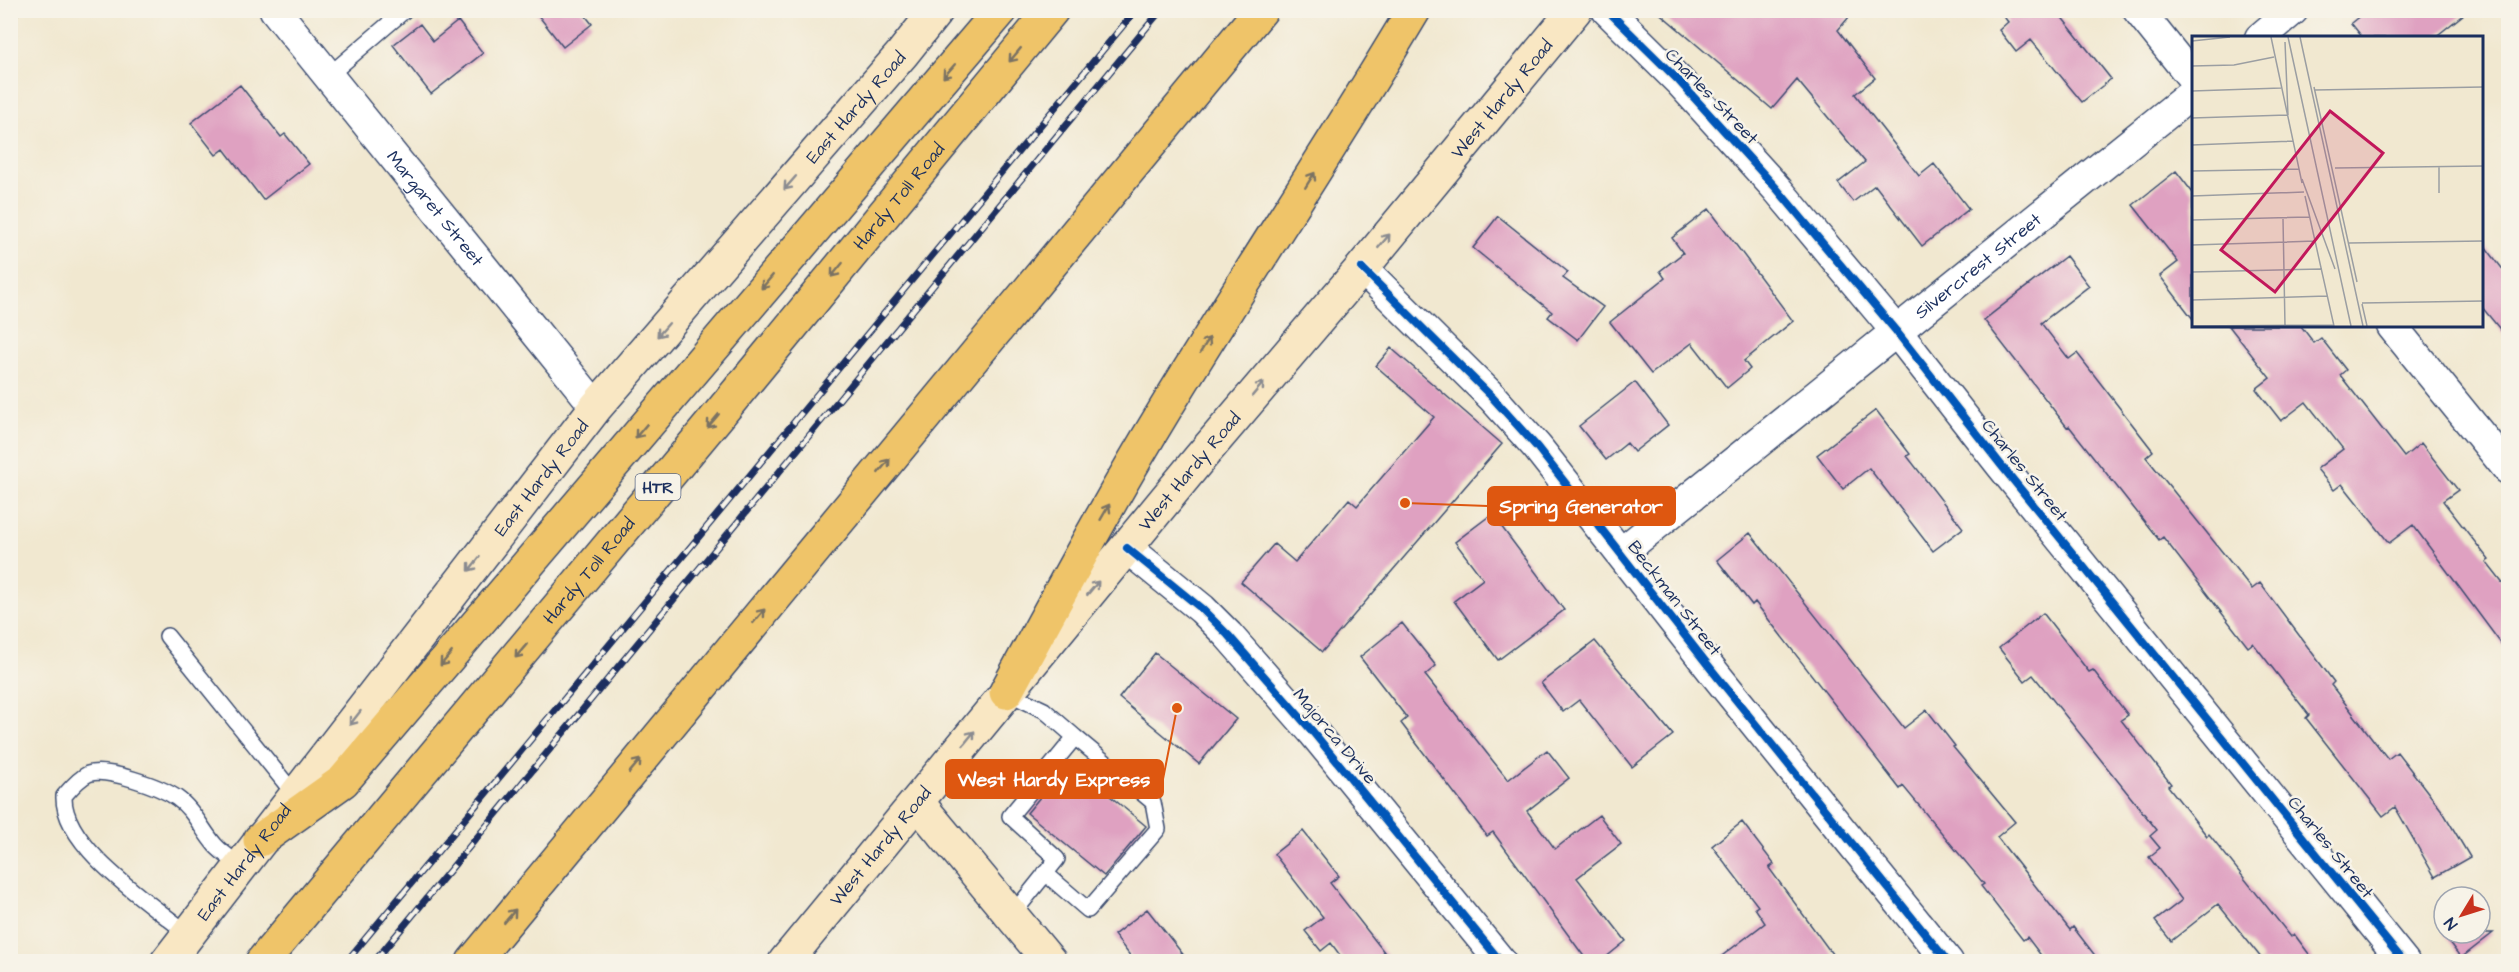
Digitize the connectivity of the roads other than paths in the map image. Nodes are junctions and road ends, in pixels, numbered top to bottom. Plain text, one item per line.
1 (275, 10) edge
2 (405, 10) edge
3 (1001, 10) edge
4 (1052, 10) edge
5 (1261, 10) edge
6 (1414, 10) edge
7 (1575, 10) edge
8 (1607, 10) edge
9 (2138, 10) edge
10 (2293, 10) edge
11 (931, 13) edge
12 (2262, 36) edge
13 (328, 76) junction
14 (2192, 79) edge
15 (2192, 93) edge
16 (1362, 267) junction
17 (2393, 327) edge
18 (1896, 332) junction
19 (596, 407) junction
20 (2508, 469) edge
21 (1127, 548) junction
22 (1621, 553) junction
23 (167, 636) dead end
24 (1006, 692) junction
25 (1074, 737) junction
26 (295, 795) junction
27 (917, 802) junction
28 (260, 840) junction
29 (241, 866) junction
30 (1045, 873) junction
31 (1012, 915) junction
32 (188, 934) junction
33 (167, 962) edge
34 (262, 962) edge
35 (473, 962) edge
36 (785, 962) edge
37 (1050, 962) edge
38 (1501, 962) edge
39 (1948, 962) edge
40 (2404, 962) edge

1 - 13 street, Margaret Street
2 - 13 lane
3 -> 28 highway
4 -> 34 highway, Hardy Toll Road / HTR
35 -> 5 highway
24 -> 6 highway
16 -> 7 main road, West Hardy Road
8 - 18 street, Charles Street
9 - 14 street
10 - 12 street
11 -> 19 main road, East Hardy Road
13 - 19 street, Margaret Street
15 - 18 street, Silvercrest Street
21 -> 16 main road, West Hardy Road
16 - 22 street, Beckman Street
17 - 20 street
18 - 22 street, Silvercrest Street
18 - 40 street, Charles Street
19 -> 26 main road, East Hardy Road
24 -> 21 main road, West Hardy Road
21 - 38 street, Majorca Drive
22 - 39 street, Beckman Street
23 - 26 lane
24 - 25 lane
27 -> 24 main road, West Hardy Road
25 - 30 lane
25 - 30 lane
26 - 28 main road, East Hardy Road
27 - 31 main road
27 - 36 main road, West Hardy Road
28 - 29 main road, East Hardy Road
29 - 32 main road, East Hardy Road
29 - 32 lane
30 - 31 lane
31 - 37 main road
32 - 33 main road, East Hardy Road

